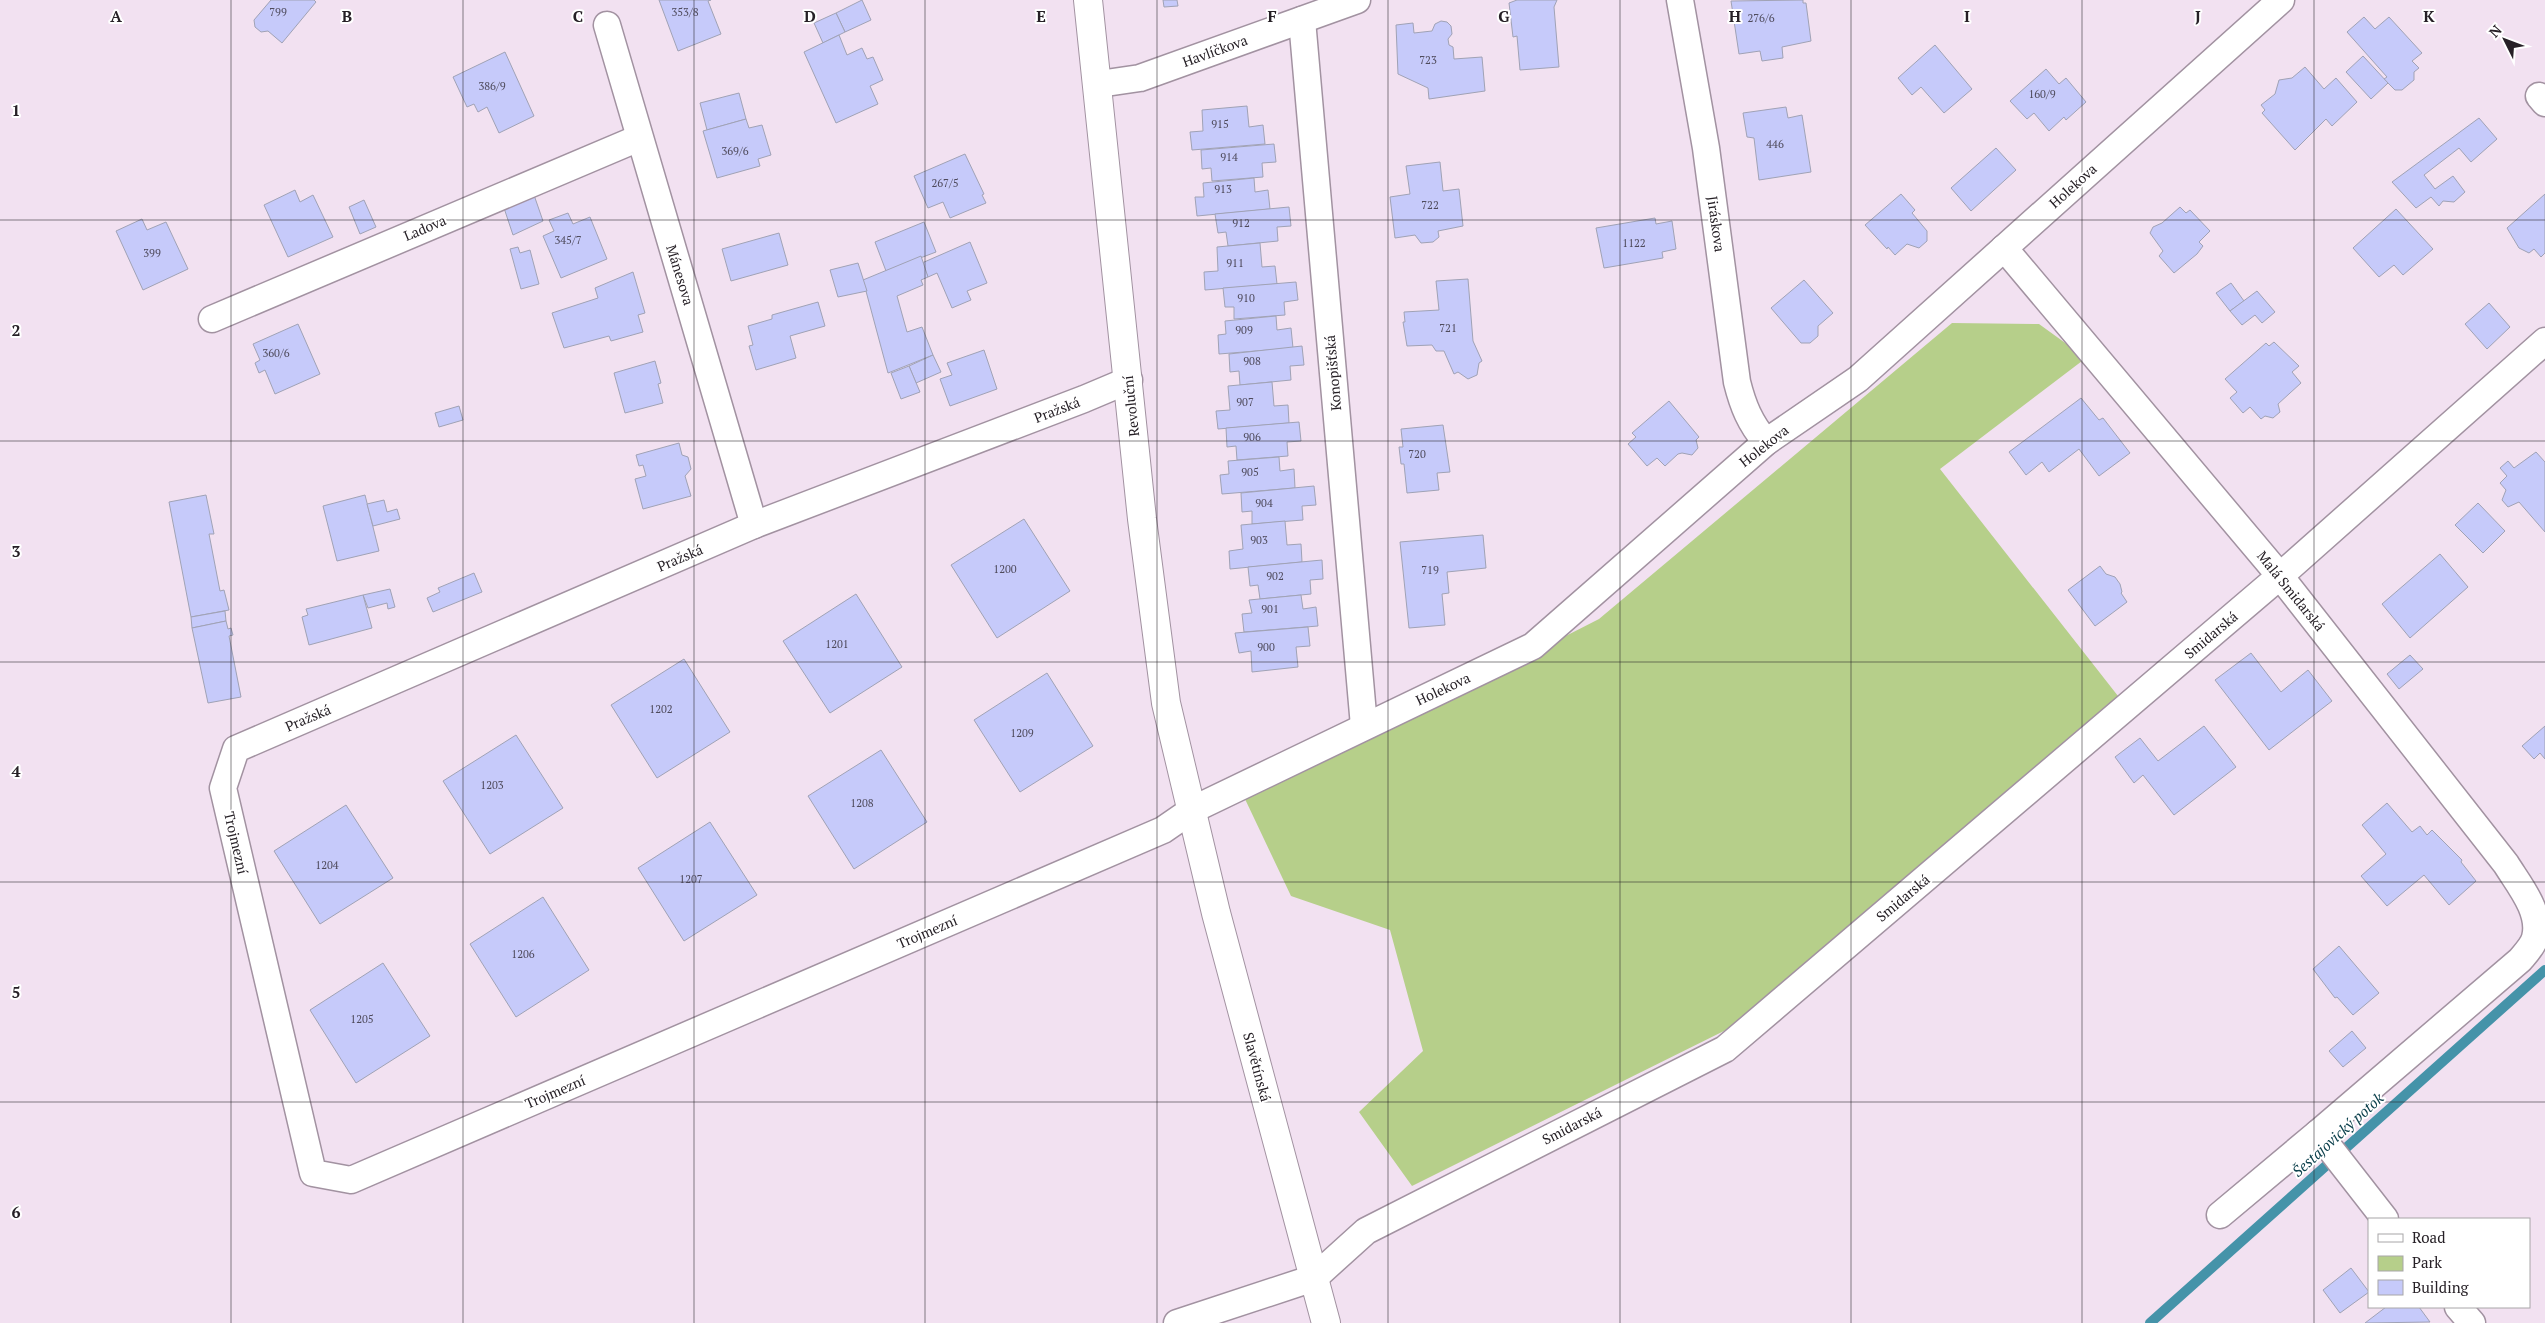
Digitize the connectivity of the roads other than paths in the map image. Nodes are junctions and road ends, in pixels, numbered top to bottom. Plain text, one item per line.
1 (1088, 0) edge
2 (1357, 0) edge
3 (1680, 0) edge
4 (2281, 0) edge
5 (1302, 20) junction
6 (607, 25) dead end
7 (1099, 84) junction
8 (639, 138) junction
9 (2004, 248) junction
10 (212, 319) dead end
11 (2545, 341) edge
12 (1128, 380) junction
13 (1766, 442) junction
14 (754, 525) junction
15 (2280, 576) junction
16 (1364, 726) junction
17 (236, 749) joint
18 (1192, 810) junction
19 (2324, 1142) junction
20 (2220, 1215) dead end
21 (2384, 1218) edge
22 (1314, 1278) junction
23 (2459, 1308) edge
24 (1177, 1323) edge
25 (1326, 1323) edge
26 (2472, 1323) edge

1 - 7 street, Revoluční
2 - 5 street, Havlíčkova
3 - 13 street, Jiráskova
4 - 9 street, Holekova
5 - 7 street, Havlíčkova
5 - 16 street, Konopišťská
6 - 8 street, Mánesova
7 - 12 street, Revoluční
8 - 10 street, Ladova
8 - 14 street, Mánesova
9 - 13 street, Holekova
9 - 15 street, Malá Smidarská
11 - 15 street, Smidarská
12 - 14 street, Pražská
12 - 18 street, Revoluční
13 - 16 street, Holekova
14 - 17 street, Pražská
15 - 19 street, Malá Smidarská
15 - 22 street, Smidarská
16 - 18 street, Holekova
17 - 18 street, Trojmezní
18 - 22 street, Slavětínská
19 - 20 street
19 - 21 street
22 - 24 street, Smidarská
22 - 25 street, Slavětínská
23 - 26 street

